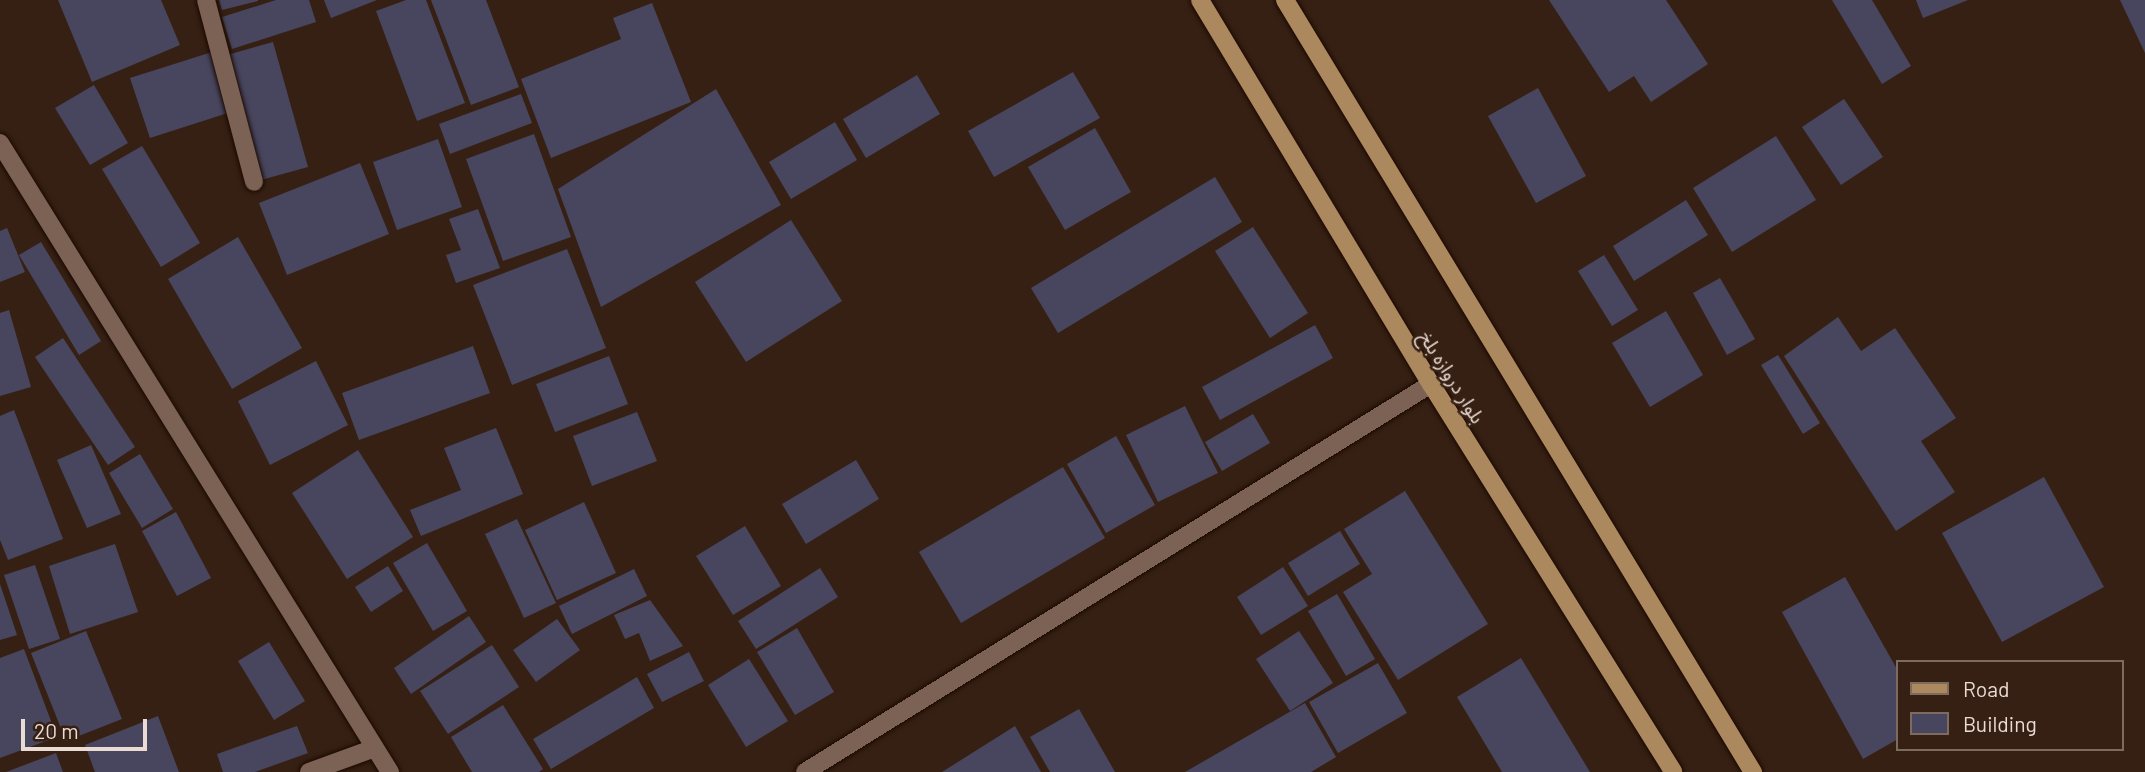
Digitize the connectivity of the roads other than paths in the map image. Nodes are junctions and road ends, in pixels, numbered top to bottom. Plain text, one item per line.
1 (206, 0) edge
2 (1200, 0) edge
3 (1285, 0) edge
4 (0, 143) edge
5 (254, 182) dead end
6 (1431, 384) junction
7 (375, 748) junction
8 (309, 772) edge
9 (390, 772) edge
10 (805, 772) edge
11 (1673, 772) edge
12 (1753, 772) edge

1 - 5 street
2 - 6 main road, بلوار دروازه بلخ
3 - 12 main road
4 - 7 street
6 - 10 street
6 - 11 main road, بلوار دروازه بلخ
7 - 8 street
7 - 9 street

